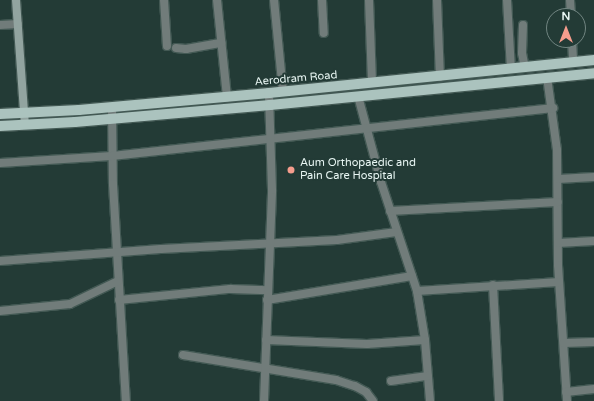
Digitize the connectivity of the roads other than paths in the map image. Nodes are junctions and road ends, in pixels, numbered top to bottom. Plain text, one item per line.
1 (16, 0) edge
2 (164, 0) edge
3 (217, 0) edge
4 (274, 0) edge
5 (322, 0) edge
6 (369, 0) edge
7 (437, 0) edge
8 (507, 0) edge
9 (18, 24) junction
10 (523, 24) dead end
11 (0, 25) edge
12 (324, 33) dead end
13 (221, 43) junction
14 (167, 46) dead end
15 (176, 48) dead end
16 (572, 48) edge
17 (594, 60) edge
18 (573, 62) junction
19 (524, 68) junction
20 (511, 69) junction
21 (594, 73) edge
22 (440, 77) junction
23 (547, 77) junction
24 (372, 83) junction
25 (283, 92) junction
26 (269, 94) junction
27 (227, 96) junction
28 (358, 96) junction
29 (270, 105) junction
30 (112, 107) junction
31 (553, 108) junction
32 (24, 113) junction
33 (0, 114) edge
34 (112, 118) junction
35 (25, 125) junction
36 (0, 126) edge
37 (366, 129) junction
38 (271, 139) junction
39 (112, 156) junction
40 (0, 163) edge
41 (594, 177) edge
42 (558, 179) junction
43 (558, 202) junction
44 (390, 211) junction
45 (396, 232) junction
46 (594, 241) edge
47 (269, 243) junction
48 (558, 243) junction
49 (117, 252) junction
50 (0, 261) edge
51 (412, 276) junction
52 (118, 281) junction
53 (559, 282) junction
54 (494, 285) junction
55 (268, 290) junction
56 (417, 291) junction
57 (119, 300) junction
58 (267, 300) junction
59 (0, 311) edge
60 (266, 340) junction
61 (425, 340) junction
62 (594, 342) edge
63 (564, 343) junction
64 (183, 355) dead end
65 (264, 367) junction
66 (428, 376) junction
67 (391, 381) dead end
68 (594, 389) edge
69 (566, 392) junction
70 (126, 401) edge
71 (264, 401) edge
72 (373, 401) edge
73 (430, 401) edge
74 (499, 401) edge
75 (567, 401) edge

1 - 9 street
2 - 14 street
3 - 13 street
4 - 25 street
5 - 12 street
6 - 24 street
7 - 22 street
8 - 20 street
9 - 11 street
9 - 32 street
10 - 19 street
13 - 15 street
13 - 27 street
16 - 18 street
17 - 18 main road, Aerodram Road
18 - 19 main road, Aerodram Road
19 - 20 main road, Aerodram Road
20 - 22 main road, Aerodram Road
21 - 23 main road, Aerodram Road
22 - 24 main road, Aerodram Road
23 - 28 main road, Aerodram Road
23 - 31 street
24 - 25 main road, Aerodram Road
25 - 26 main road, Aerodram Road
26 - 27 main road, Aerodram Road
26 - 29 street
27 - 30 main road, Aerodram Road
28 - 29 main road, Aerodram Road
28 - 37 street
29 - 34 main road, Aerodram Road
29 - 38 street
30 - 32 main road, Aerodram Road
30 - 34 street
31 - 37 street
31 - 42 street
32 - 33 main road, Aerodram Road
32 - 35 street
34 - 35 main road, Aerodram Road
34 - 39 street
35 - 36 main road, Aerodram Road
37 - 38 street
37 - 44 street
38 - 39 street
38 - 47 street
39 - 40 street
39 - 49 street
41 - 42 street
42 - 43 street
43 - 44 street
43 - 48 street
44 - 45 street
45 - 47 street
45 - 51 street
46 - 48 street
47 - 49 street
47 - 55 street
48 - 53 street
49 - 50 street
49 - 52 street
51 - 56 street
51 - 58 street
52 - 57 street
52 - 59 street
53 - 54 street
53 - 63 street
54 - 56 street
54 - 74 street
55 - 57 street
55 - 58 street
56 - 61 street
57 - 70 street
58 - 60 street
60 - 61 street
60 - 65 street
61 - 66 street
62 - 63 street
63 - 69 street
64 - 65 street
65 - 71 street
65 - 72 street
66 - 67 street
66 - 73 street
68 - 69 street
69 - 75 street

